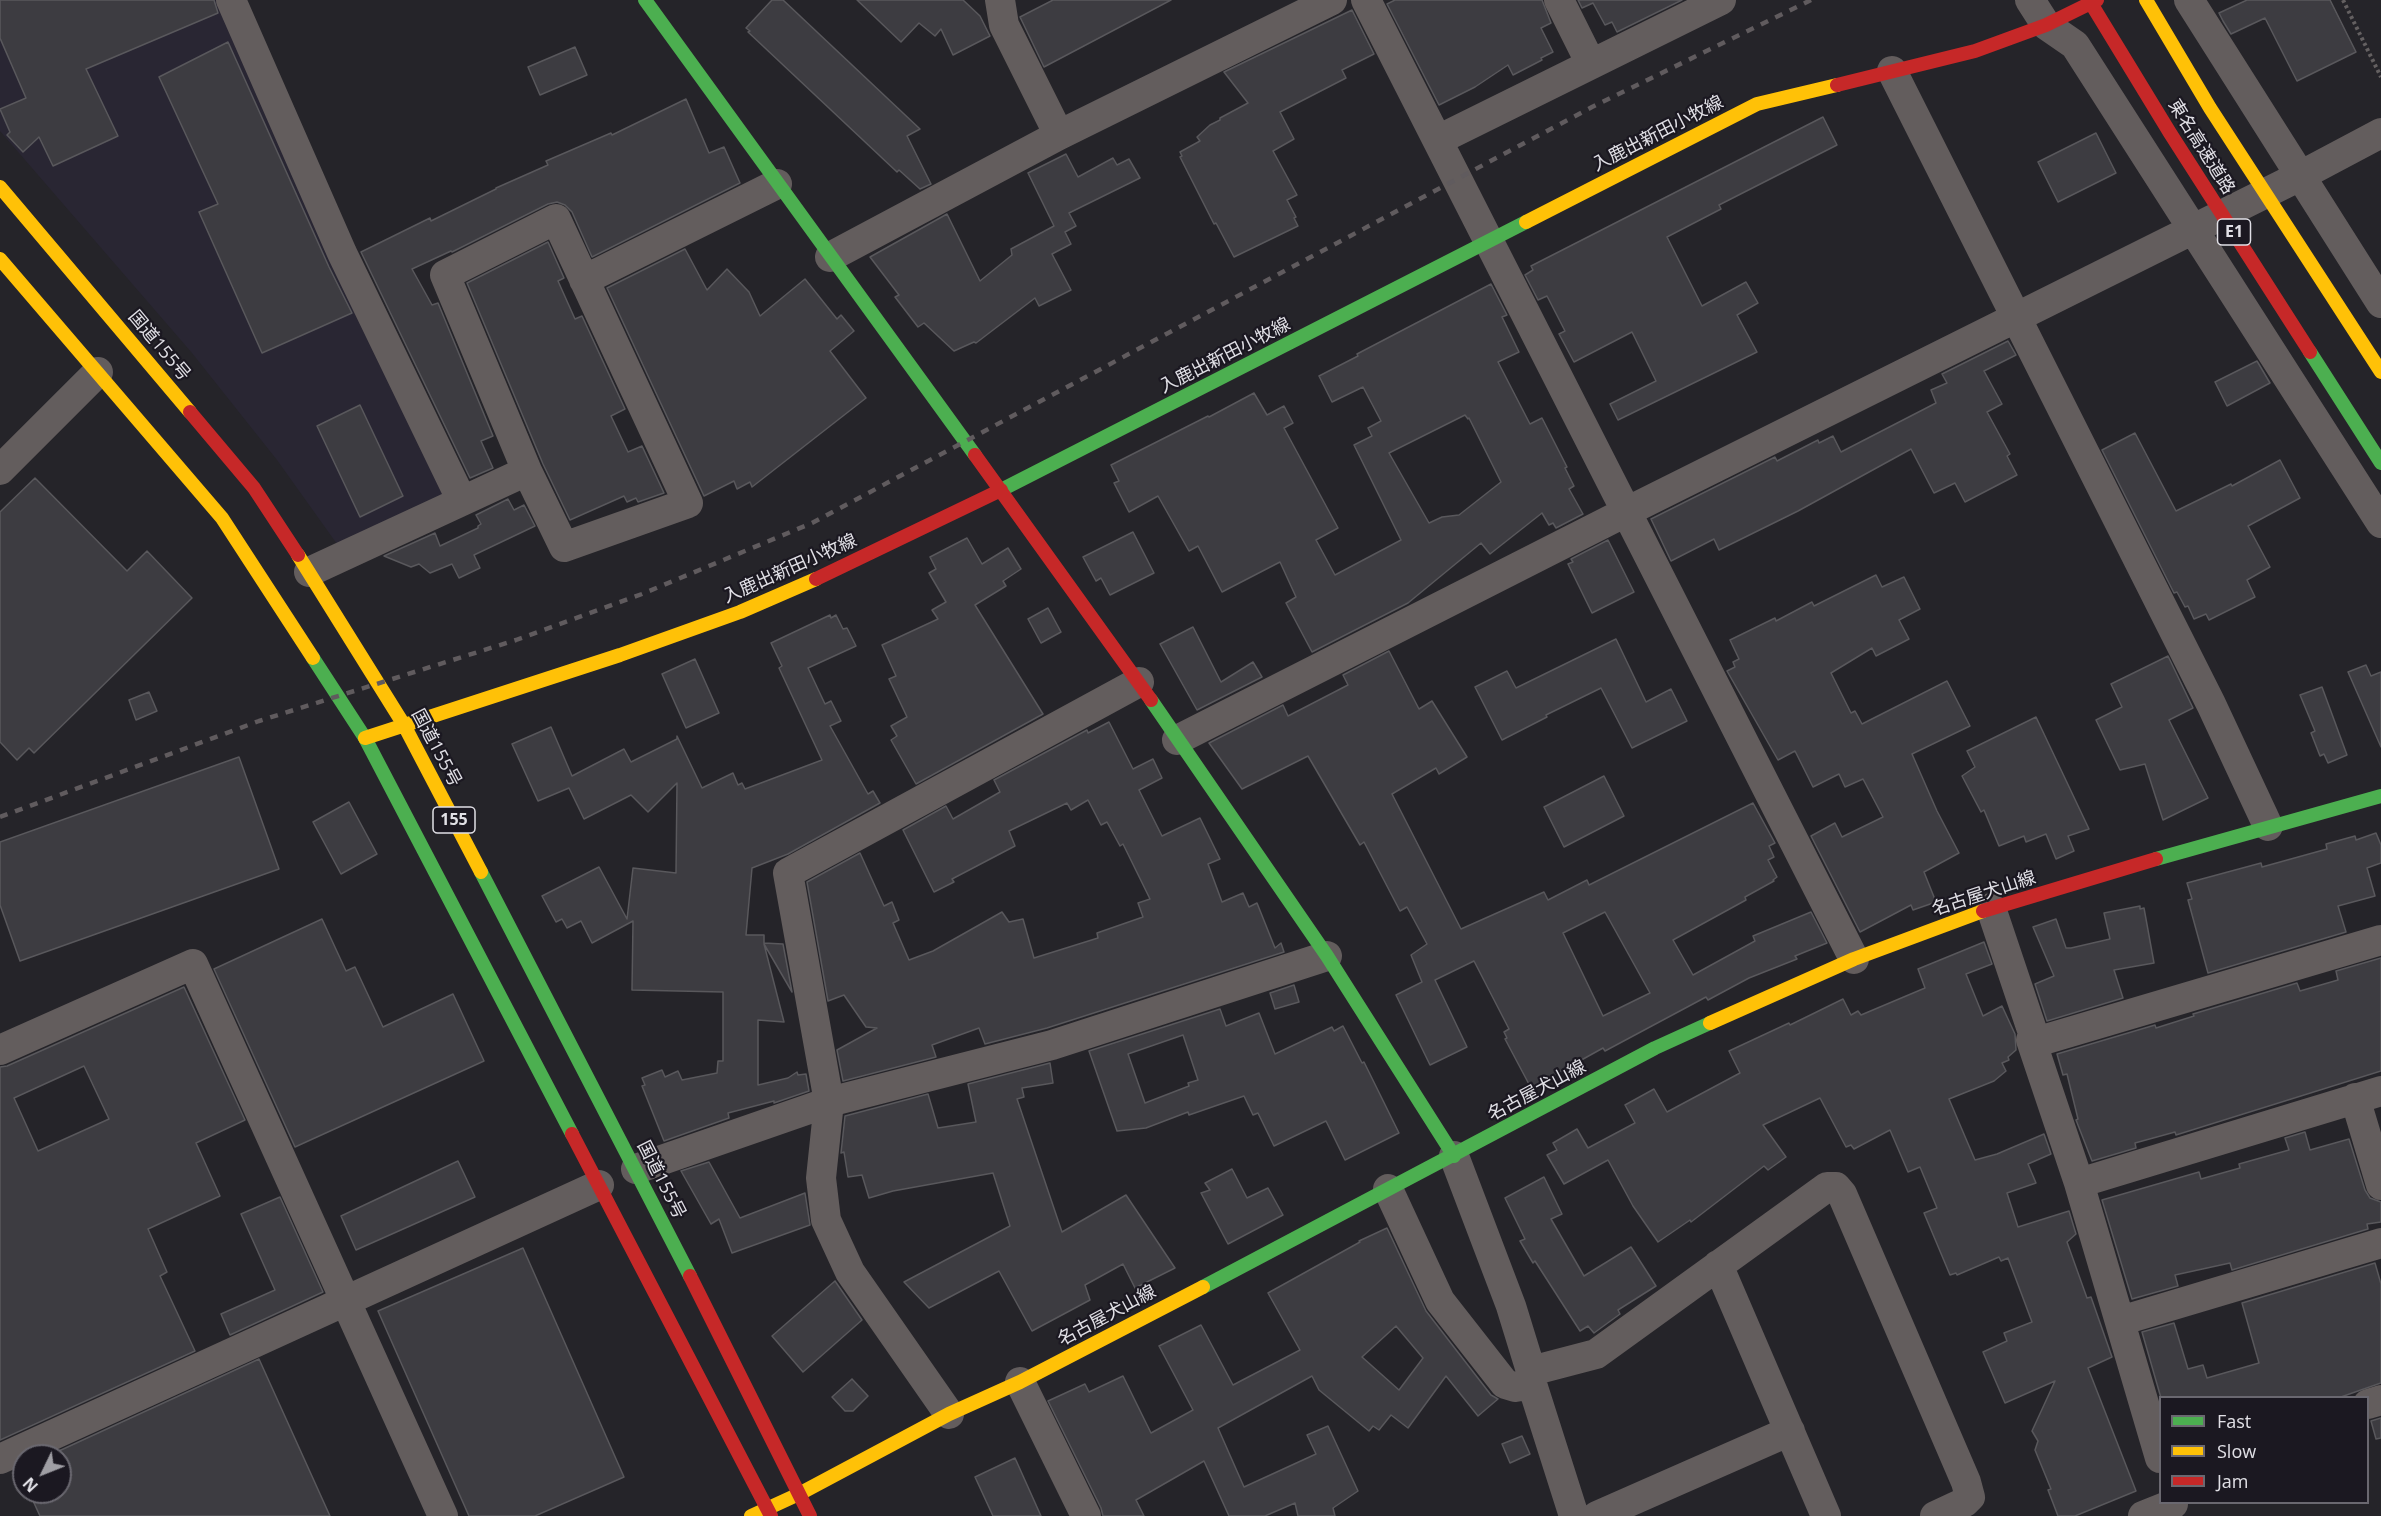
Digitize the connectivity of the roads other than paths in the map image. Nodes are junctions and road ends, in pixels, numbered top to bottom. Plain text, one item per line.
1 (231, 0) edge
2 (645, 0) edge
3 (1332, 0) edge
4 (1366, 0) edge
5 (1559, 0) edge
6 (1721, 0) edge
7 (2030, 0) edge
8 (2089, 0) edge
9 (2097, 0) edge
10 (2146, 0) edge
11 (2189, 0) edge
12 (1004, 1) edge
13 (2046, 25) junction
14 (1591, 64) junction
15 (1892, 71) junction
16 (2381, 133) edge
17 (1059, 135) junction
18 (1438, 140) junction
19 (2300, 176) junction
20 (777, 184) junction
21 (0, 187) edge
22 (2191, 229) junction
23 (1490, 241) junction
24 (830, 257) junction
25 (0, 259) edge
26 (584, 280) junction
27 (2381, 303) edge
28 (2015, 317) junction
29 (99, 372) junction
30 (2381, 372) edge
31 (2381, 460) edge
32 (0, 470) edge
33 (527, 471) junction
34 (2352, 478) junction
35 (1001, 490) junction
36 (462, 501) junction
37 (1626, 512) junction
38 (2381, 523) edge
39 (309, 572) junction
40 (1138, 682) junction
41 (404, 725) junction
42 (365, 738) junction
43 (1178, 740) junction
44 (2381, 796) edge
45 (2268, 826) junction
46 (1992, 908) junction
47 (2381, 940) edge
48 (1327, 956) junction
49 (1854, 959) junction
50 (2036, 1042) junction
51 (0, 1050) edge
52 (2368, 1094) edge
53 (829, 1102) junction
54 (1454, 1156) junction
55 (636, 1169) junction
56 (2079, 1183) junction
57 (599, 1185) junction
58 (2381, 1185) edge
59 (1388, 1189) junction
60 (2381, 1243) edge
61 (1718, 1265) junction
62 (347, 1302) junction
63 (2121, 1321) junction
64 (1532, 1377) junction
65 (1020, 1382) junction
66 (949, 1414) junction
67 (1790, 1431) junction
68 (2159, 1454) edge
69 (0, 1459) edge
70 (799, 1494) junction
71 (2175, 1507) edge
72 (770, 1513) edge
73 (443, 1516) edge
74 (751, 1516) edge
75 (810, 1516) edge
76 (1086, 1516) edge
77 (1574, 1516) edge
78 (1597, 1516) edge
79 (1827, 1516) edge
80 (1935, 1516) edge
81 (2143, 1516) edge

1 - 36 street
2 - 20 main road
3 - 17 street
4 - 18 street
5 - 14 street
6 - 14 street
7 - 13 street
8 - 31 main road, 東名高速道路 / E1
9 - 13 main road, 入鹿出新田小牧線
10 - 30 main road, 東名高速道路 / E1
11 - 19 street
12 - 17 street
13 - 15 main road, 入鹿出新田小牧線
13 - 22 street
14 - 18 street
15 - 23 main road, 入鹿出新田小牧線
15 - 28 street
16 - 19 street
17 - 24 street
18 - 23 street
19 - 22 street
19 - 27 street
20 - 24 main road
20 - 26 street
21 - 39 main road, 国道155号 / 155
22 - 28 street
22 - 34 street
23 - 35 main road, 入鹿出新田小牧線
23 - 37 street
24 - 35 main road
25 - 29 main road, 155
26 - 33 street
26 - 33 street
28 - 37 street
28 - 45 street
29 - 32 street
29 - 42 main road, 155
31 - 34 street
33 - 36 street
34 - 38 street
35 - 40 main road
35 - 41 main road, 入鹿出新田小牧線
36 - 39 street
37 - 43 street
37 - 49 street
39 - 41 main road, 国道155号 / 155
40 - 43 main road
40 - 53 street
41 - 42 main road, 入鹿出新田小牧線
41 - 55 main road, 国道155号 / 155
42 - 57 main road, 155
43 - 48 main road
44 - 45 main road, 名古屋犬山線
45 - 46 main road, 名古屋犬山線
46 - 49 main road, 名古屋犬山線
46 - 50 street
47 - 50 street
48 - 53 street
48 - 54 main road
49 - 54 main road, 名古屋犬山線
50 - 56 street
51 - 62 street
52 - 56 street
52 - 58 street
53 - 55 street
53 - 66 street
54 - 59 main road, 名古屋犬山線
54 - 64 street
55 - 70 main road, 国道155号 / 155
56 - 63 street
57 - 62 street
57 - 72 main road, 155
59 - 64 street
59 - 65 main road, 名古屋犬山線
60 - 63 street
61 - 64 street
61 - 67 street
61 - 80 street
62 - 69 street
62 - 73 street
63 - 68 street
64 - 77 street
65 - 66 main road, 名古屋犬山線
65 - 76 street
66 - 70 main road, 名古屋犬山線
67 - 78 street
67 - 79 street
70 - 72 main road, 名古屋犬山線
70 - 75 main road, 国道155号 / 155
71 - 81 street
72 - 74 main road, 名古屋犬山線

